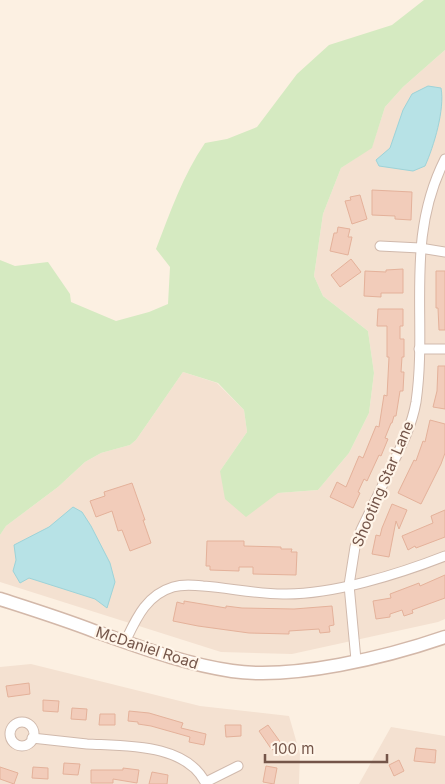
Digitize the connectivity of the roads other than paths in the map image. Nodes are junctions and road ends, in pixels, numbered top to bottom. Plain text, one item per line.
1 (445, 159) edge
2 (380, 246) dead end
3 (420, 248) junction
4 (445, 252) edge
5 (420, 349) junction
6 (445, 349) edge
7 (445, 556) edge
8 (349, 585) junction
9 (0, 600) edge
10 (445, 637) edge
11 (125, 642) junction
12 (356, 660) junction
13 (32, 738) dead end
14 (238, 766) dead end
15 (206, 783) edge

1 - 3 street, Shooting Star Lane
2 - 3 street
3 - 4 street
3 - 5 street, Shooting Star Lane
5 - 6 street
5 - 8 street, Shooting Star Lane
7 - 8 street
8 - 11 street
8 - 12 street, Shooting Star Lane
9 - 11 main road, McDaniel Road
10 - 12 main road, McDaniel Road
11 - 12 main road, McDaniel Road
13 - 15 street
14 - 15 street

